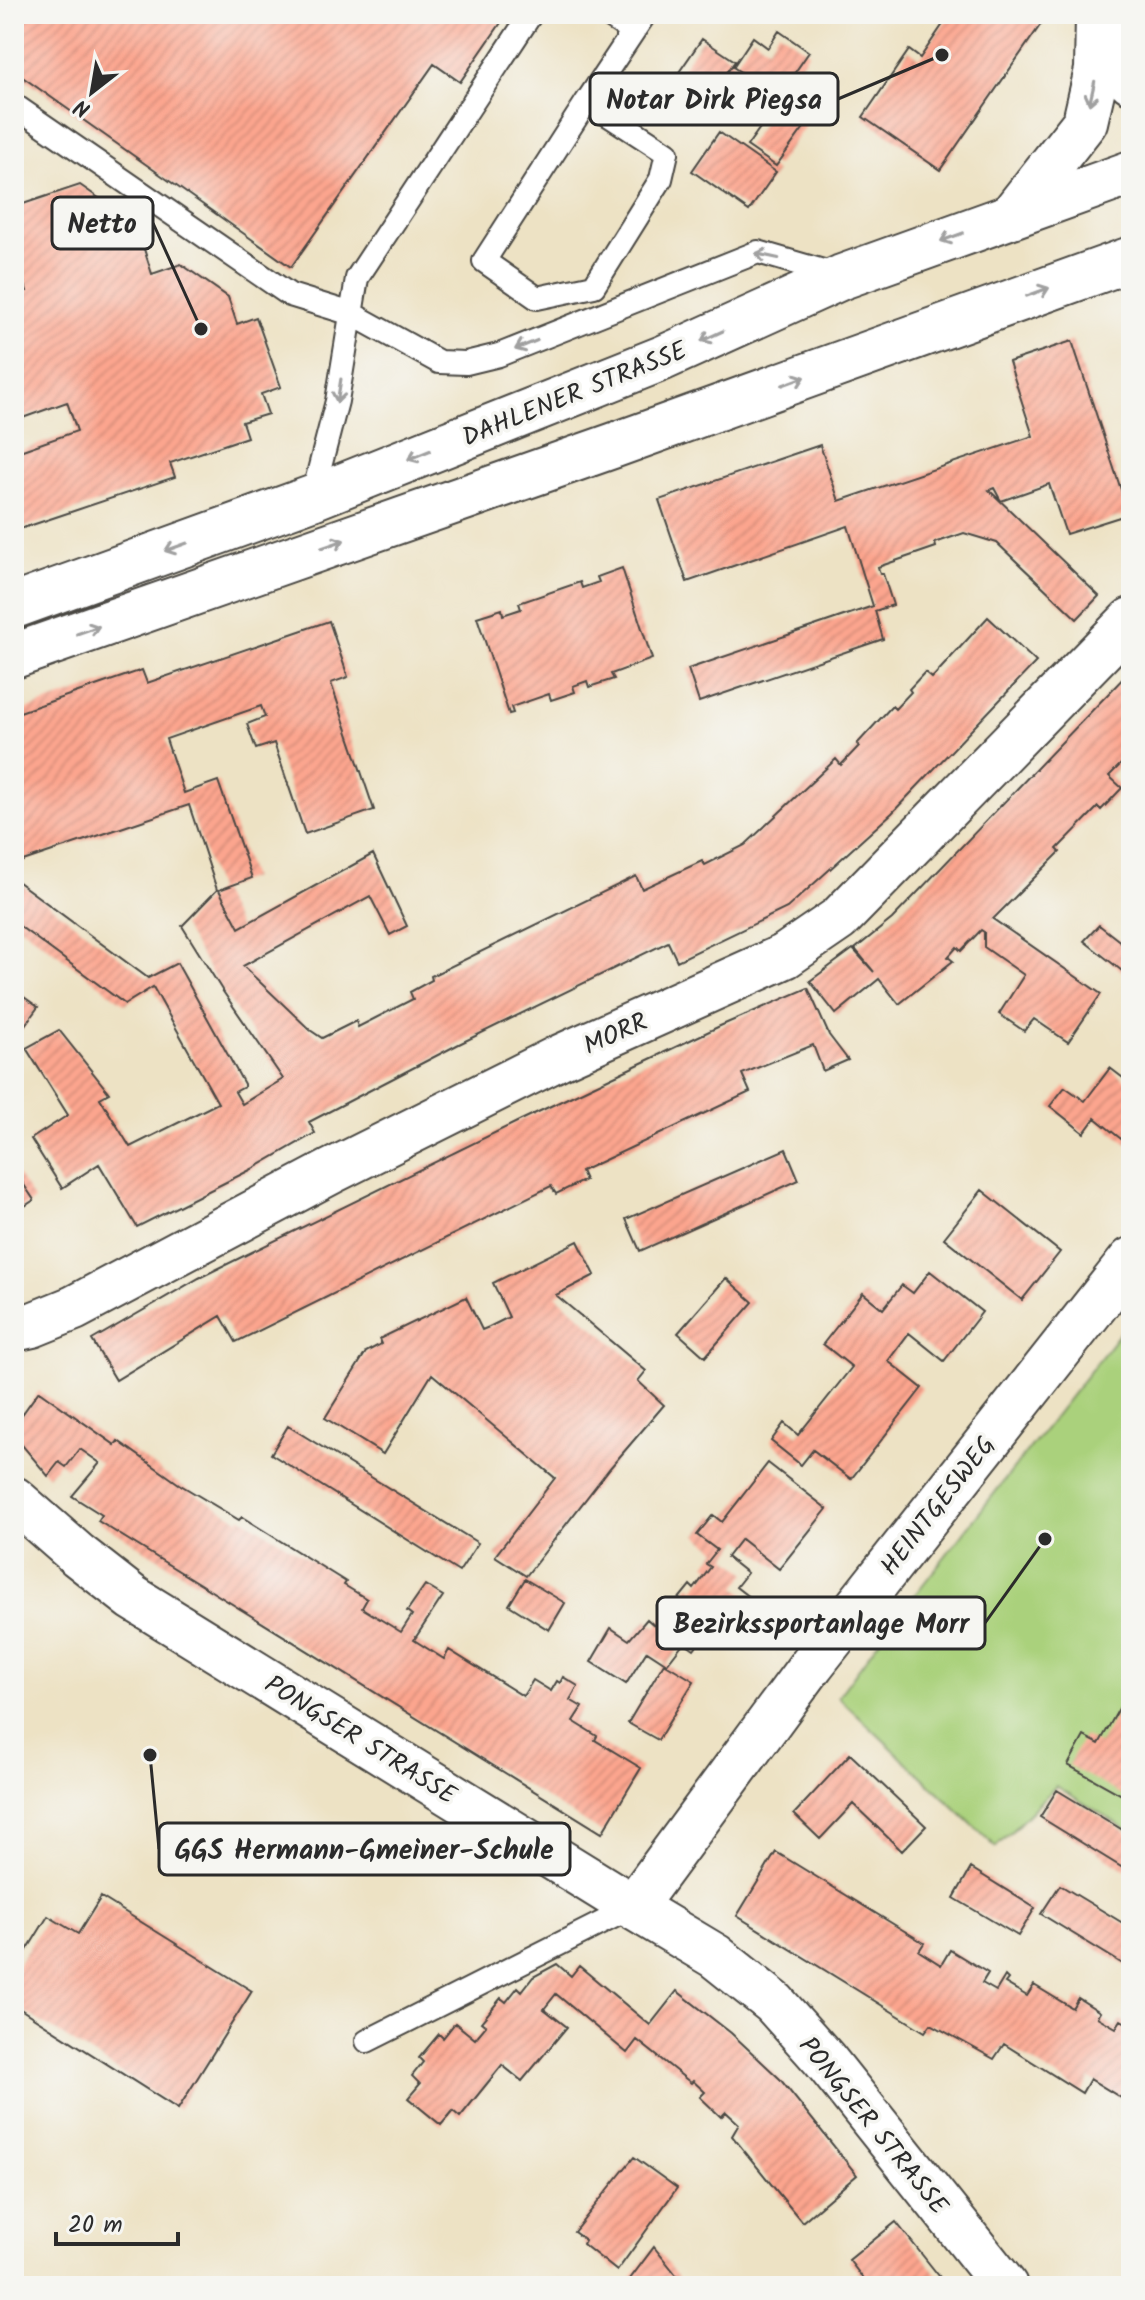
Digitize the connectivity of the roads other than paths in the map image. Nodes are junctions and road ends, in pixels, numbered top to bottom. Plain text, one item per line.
1 (531, 14) edge
2 (606, 14) edge
3 (1097, 15) edge
4 (639, 23) edge
5 (1131, 81) edge
6 (587, 101) junction
7 (14, 105) edge
8 (1131, 173) edge
9 (1011, 216) junction
10 (1131, 259) edge
11 (842, 277) junction
12 (352, 314) junction
13 (312, 498) junction
14 (14, 606) edge
15 (1131, 620) edge
16 (14, 656) edge
17 (1131, 1260) edge
18 (14, 1329) edge
19 (14, 1499) edge
20 (633, 1907) junction
21 (367, 2041) dead end
22 (1005, 2286) edge

1 - 12 lane
2 - 4 lane
3 - 5 main road
3 -> 9 main road
4 - 6 lane
6 - 6 lane
7 - 12 lane
8 - 9 main road, DAHLENER STRASSE
9 -> 11 main road, DAHLENER STRASSE
16 -> 10 main road
11 -> 12 lane
11 -> 13 main road, DAHLENER STRASSE
12 -> 13 lane
13 -> 14 main road, DAHLENER STRASSE
15 - 18 main road, MORR
17 - 20 main road, HEINTGESWEG
19 - 20 main road, PONGSER STRASSE
20 - 21 lane
20 - 22 main road, PONGSER STRASSE

